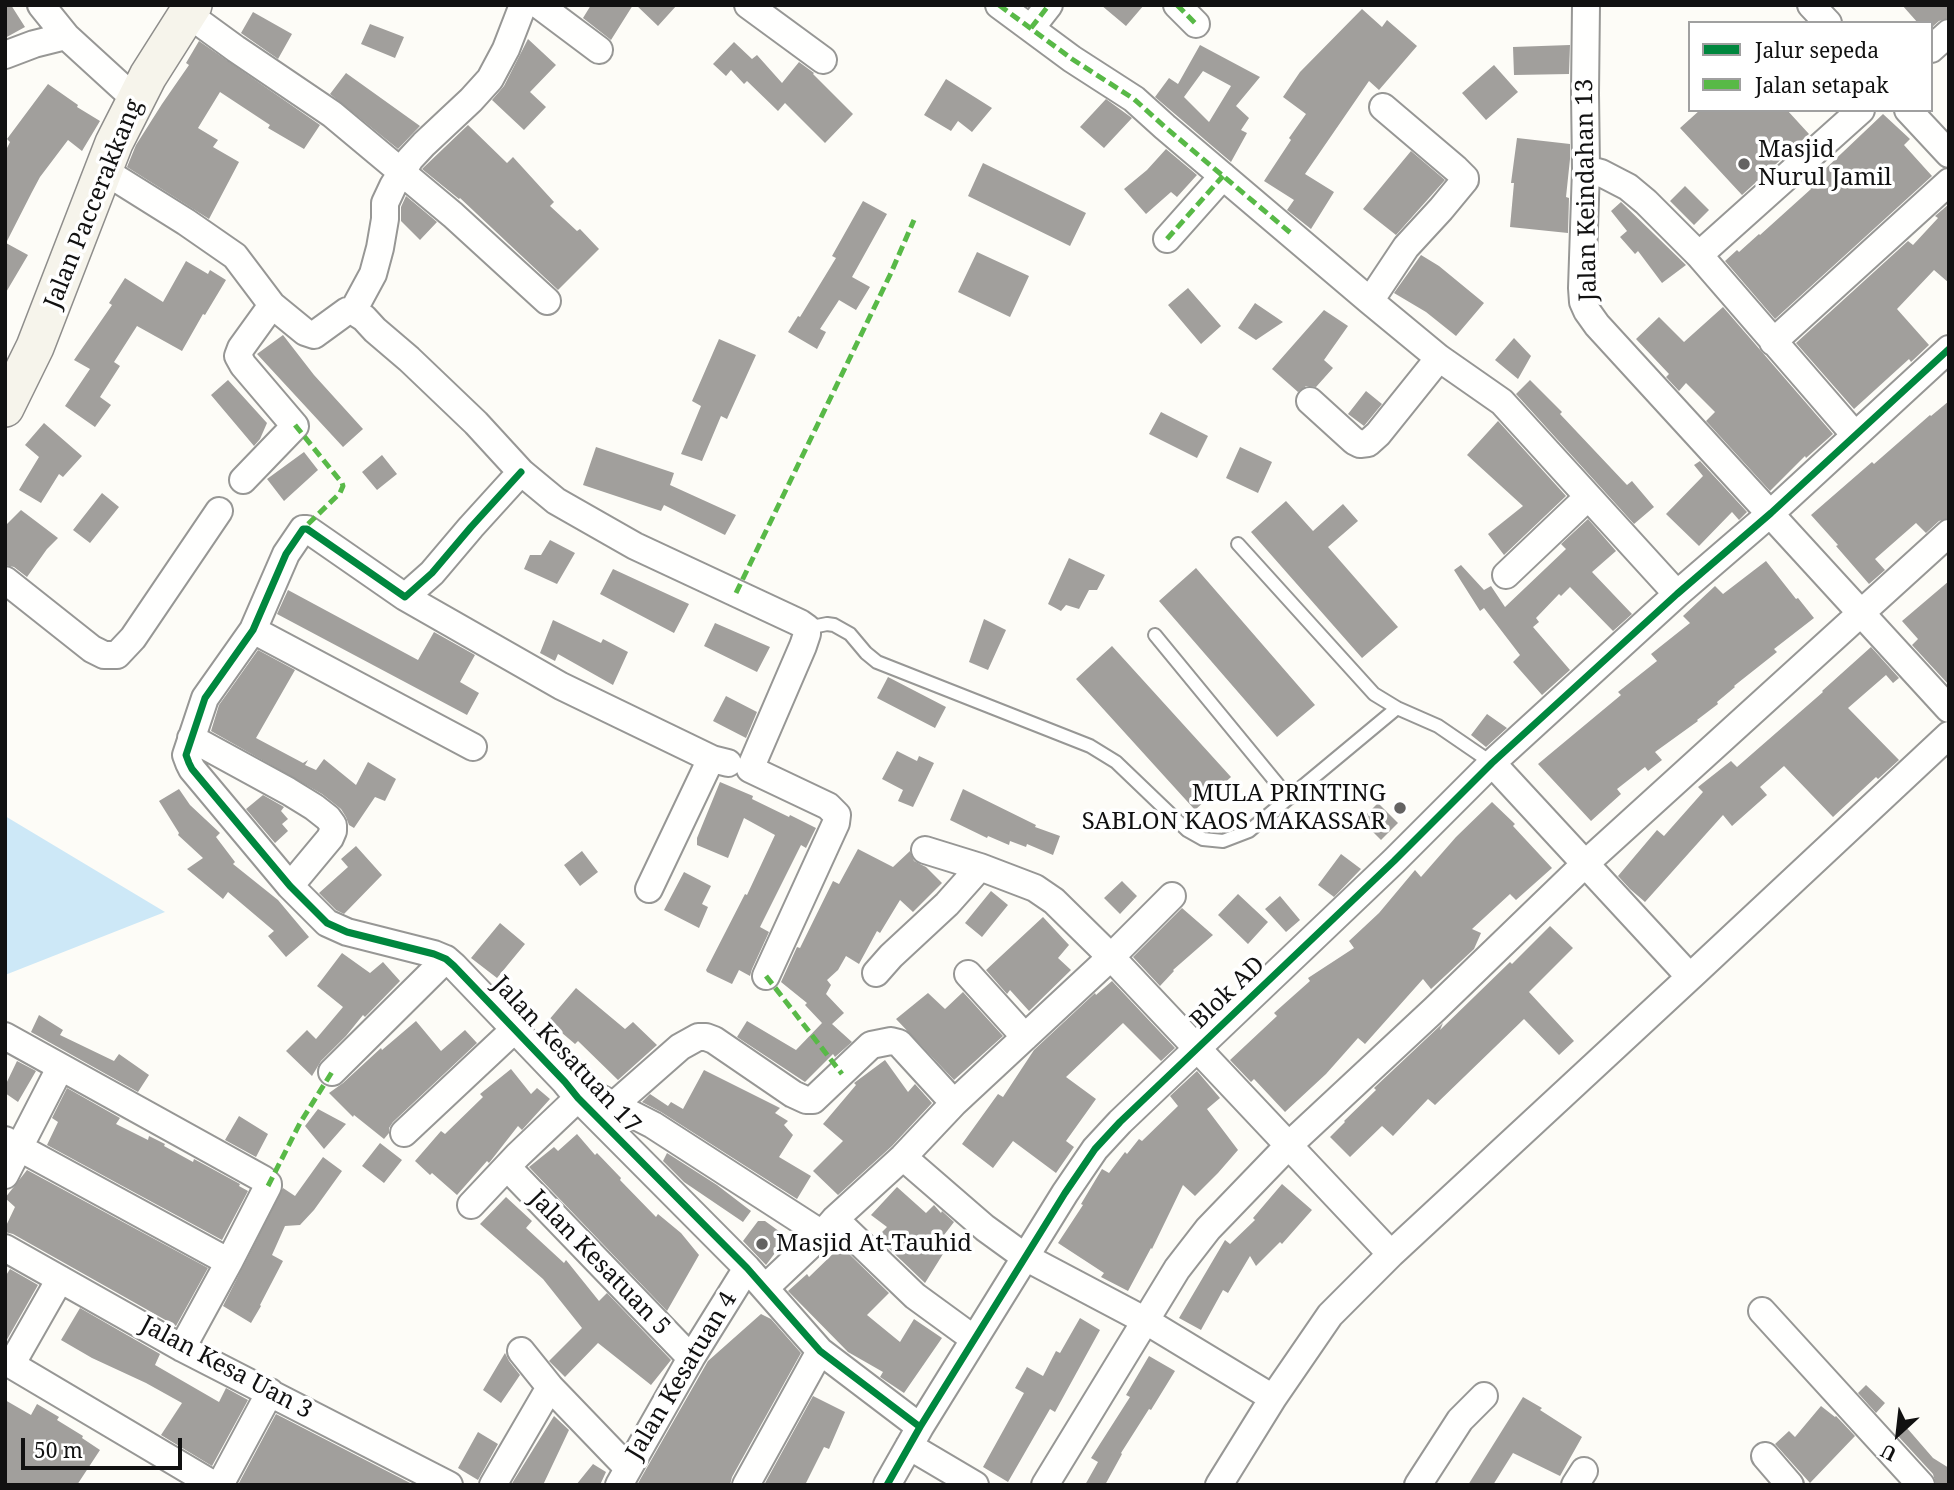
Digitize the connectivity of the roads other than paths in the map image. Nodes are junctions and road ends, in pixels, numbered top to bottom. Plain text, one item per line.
1 (41, 5) edge
2 (523, 5) edge
3 (540, 5) edge
4 (748, 5) edge
5 (999, 5) edge
6 (1049, 5) edge
7 (1177, 5) edge
8 (1587, 5) edge
9 (191, 10) edge
10 (1196, 24) dead end
11 (1031, 29) junction
12 (1949, 33) edge
13 (66, 36) junction
14 (1933, 46) edge
15 (599, 50) dead end
16 (5, 55) edge
17 (823, 60) dead end
18 (136, 100) junction
19 (1383, 107) dead end
20 (1859, 112) edge
21 (1910, 112) edge
22 (1949, 154) edge
23 (103, 170) junction
24 (1586, 170) junction
25 (402, 171) junction
26 (1223, 176) junction
27 (1949, 182) edge
28 (1167, 239) dead end
29 (1699, 255) junction
30 (1370, 300) junction
31 (547, 301) dead end
32 (272, 306) junction
33 (353, 311) junction
34 (1773, 342) junction
35 (1949, 349) edge
36 (1439, 358) junction
37 (1310, 401) dead end
38 (5, 408) edge
39 (1855, 435) junction
40 (521, 472) junction
41 (243, 480) dead end
42 (1588, 497) junction
43 (219, 511) dead end
44 (1771, 513) junction
45 (1949, 533) edge
46 (1238, 544) dead end
47 (1506, 575) dead end
48 (5, 580) edge
49 (1677, 594) junction
50 (405, 597) junction
51 (1861, 612) junction
52 (807, 628) junction
53 (253, 630) junction
54 (1155, 635) dead end
55 (1397, 708) junction
56 (1949, 709) edge
57 (1949, 735) edge
58 (191, 738) junction
59 (473, 747) dead end
60 (712, 759) junction
61 (1492, 763) junction
62 (750, 769) junction
63 (1289, 798) junction
64 (925, 850) dead end
65 (1586, 863) junction
66 (981, 867) junction
67 (290, 887) junction
68 (649, 889) dead end
69 (1171, 896) dead end
70 (1111, 957) junction
71 (446, 959) junction
72 (876, 973) dead end
73 (968, 974) dead end
74 (766, 976) dead end
75 (1690, 977) junction
76 (514, 1029) junction
77 (5, 1036) edge
78 (1025, 1037) junction
79 (1198, 1048) junction
80 (60, 1068) junction
81 (332, 1072) dead end
82 (572, 1090) junction
83 (954, 1103) junction
84 (614, 1105) junction
85 (404, 1133) dead end
86 (12, 1144) edge
87 (1289, 1145) junction
88 (903, 1157) junction
89 (507, 1167) junction
90 (5, 1175) edge
91 (471, 1205) dead end
92 (829, 1227) junction
93 (5, 1248) edge
94 (1391, 1254) junction
95 (1025, 1257) junction
96 (229, 1262) junction
97 (747, 1268) junction
98 (60, 1279) junction
99 (765, 1287) junction
100 (1762, 1311) dead end
101 (1146, 1321) junction
102 (974, 1339) junction
103 (182, 1348) junction
104 (521, 1351) dead end
105 (820, 1351) junction
106 (691, 1358) junction
107 (8, 1363) edge
108 (550, 1387) junction
109 (270, 1392) junction
110 (1484, 1396) dead end
111 (1273, 1398) junction
112 (915, 1436) junction
113 (1765, 1456) dead end
114 (623, 1476) edge
115 (1224, 1483) edge
116 (214, 1485) edge
117 (220, 1485) edge
118 (449, 1485) edge
119 (493, 1485) edge
120 (746, 1485) edge
121 (887, 1485) edge
122 (975, 1485) edge
123 (1045, 1485) edge
124 (1418, 1485) edge
125 (1790, 1485) edge
126 (1921, 1485) edge

1 - 13 street
2 - 25 street
3 - 15 street
4 - 17 street
5 - 11 street
6 - 11 street
7 - 10 street
8 - 24 street, Jalan Keindahan 13
9 - 18 main road, Jalan Paccerakkang
9 - 25 street
11 - 26 street
12 - 14 street
13 - 16 street
13 - 18 street
18 - 23 main road, Jalan Paccerakkang
19 - 30 street
20 - 29 street
21 - 22 street
23 - 32 street
23 - 38 main road, Jalan Paccerakkang
24 - 29 street
24 - 44 street, Jalan Keindahan 13
25 - 31 street
25 - 33 street
26 - 28 street
26 - 30 street
27 - 34 street
29 - 34 street
30 - 36 street
32 - 33 street
32 - 41 street
33 - 40 street
34 - 39 street
35 - 39 street, Blok AD
36 - 37 street
36 - 42 street
39 - 44 street, Blok AD
40 - 50 street
40 - 52 street
42 - 47 street
42 - 49 street
43 - 48 street
44 - 49 street, Blok AD
44 - 51 street, Jalan Keindahan 13
45 - 51 street
46 - 55 lane
49 - 61 street, Blok AD
50 - 53 street
50 - 60 street
51 - 56 street, Jalan Keindahan 13
51 - 65 street
52 - 62 street
52 - 63 lane
53 - 58 street
53 - 59 street
54 - 63 lane
55 - 61 lane
55 - 63 lane
57 - 75 street
58 - 67 street, Jalan Kesatuan 17
58 - 67 street
60 - 62 street
60 - 68 street
61 - 65 street
61 - 79 street, Blok AD
62 - 74 street
64 - 66 street
65 - 75 street
65 - 87 street
66 - 70 street
66 - 72 street
67 - 71 street, Jalan Kesatuan 17
69 - 70 street
70 - 78 street
70 - 79 street
71 - 76 street, Jalan Kesatuan 17
71 - 81 street
73 - 78 street
75 - 94 street
76 - 82 street, Jalan Kesatuan 17
76 - 85 street
77 - 80 street
78 - 83 street
79 - 87 street
79 - 95 street, Blok AD
80 - 86 street
80 - 96 street
82 - 84 street
82 - 89 street
82 - 97 street, Jalan Kesatuan 17
83 - 84 street
83 - 88 street
84 - 92 street
86 - 90 street
86 - 96 street
87 - 94 street
87 - 101 street
88 - 92 street
88 - 95 street
89 - 91 street
89 - 106 street, Jalan Kesatuan 5
92 - 99 street
92 - 102 street
93 - 98 street, Jalan Kesa Uan 3
94 - 111 street
95 - 101 street
95 - 102 street, Blok AD
96 - 103 street
97 - 99 street, Jalan Kesatuan 17
97 - 106 street, Jalan Kesatuan 4
98 - 103 street, Jalan Kesa Uan 3
98 - 107 street
99 - 105 street, Jalan Kesatuan 17
100 - 126 street
101 - 111 street
101 - 123 street
102 - 112 street, Blok AD
103 - 109 street, Jalan Kesa Uan 3
104 - 108 street
105 - 112 street, Jalan Kesatuan 17
105 - 120 street
106 - 114 street, Jalan Kesatuan 4
107 - 116 street
108 - 114 street
108 - 119 street
109 - 117 street
109 - 118 street, Jalan Kesa Uan 3
110 - 124 street
111 - 115 street
112 - 121 street, Blok AD
112 - 122 street, Jalan Kesatuan 17
113 - 125 street

